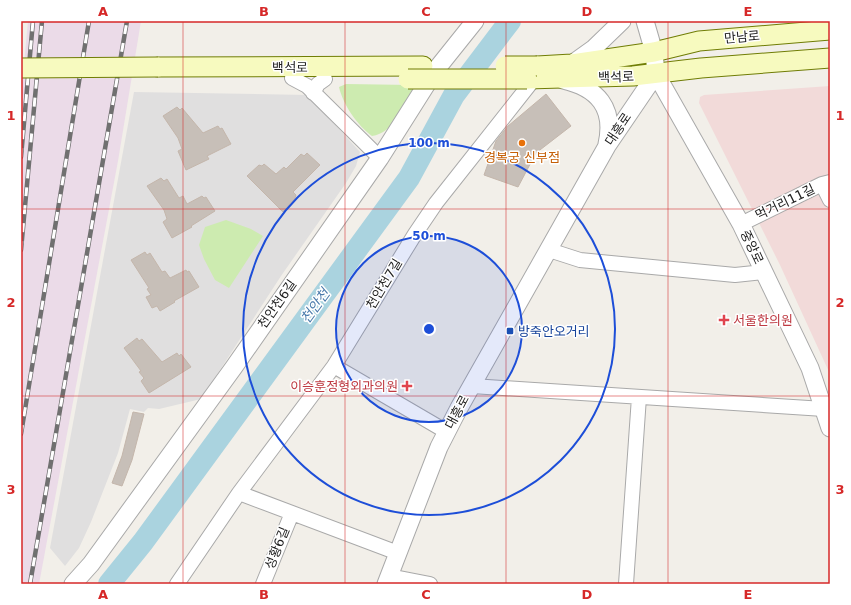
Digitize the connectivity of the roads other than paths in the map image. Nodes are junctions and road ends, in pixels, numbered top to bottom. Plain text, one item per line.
1 (475, 21) edge
2 (622, 21) edge
3 (645, 21) edge
4 (830, 30) edge
5 (753, 36) junction
6 (654, 52) junction
7 (830, 58) edge
8 (572, 64) junction
9 (756, 64) junction
10 (21, 68) edge
11 (158, 73) junction
12 (656, 74) junction
13 (533, 75) junction
14 (21, 77) edge
15 (555, 79) junction
16 (319, 86) junction
17 (607, 146) junction
18 (380, 158) junction
19 (826, 183) edge
20 (830, 200) edge
21 (741, 224) junction
22 (550, 250) junction
23 (764, 272) junction
24 (334, 366) junction
25 (472, 386) junction
26 (639, 397) junction
27 (824, 409) junction
28 (830, 428) edge
29 (447, 432) junction
30 (239, 493) junction
31 (292, 513) junction
32 (398, 553) junction
33 (388, 580) edge
34 (74, 584) edge
35 (177, 584) edge
36 (263, 584) edge
37 (430, 584) edge
38 (626, 584) edge

1 - 18 street, 천안천6길
2 - 8 street
3 - 6 street
4 - 5 main road, 만남로
5 - 6 main road, 만남로
5 - 9 main road
6 - 8 main road, 백석로
6 - 12 street
7 - 9 main road
8 - 13 main road, 백석로
9 - 12 main road
10 - 11 main road, bridge
11 - 13 main road, 백석로, bridge
11 - 14 main road
11 - 16 main road, 백석로
12 - 15 main road, 백석로
12 - 17 street, 대흥로
12 - 21 street, 중앙로
13 - 15 main road, 백석로
13 - 16 main road, 백석로, bridge
13 - 24 street, 천안천7길
15 - 17 street
16 - 18 street
17 - 22 street, 대흥로
18 - 34 street, 천안천6길
19 - 20 street
19 - 21 street, 먹거리11길
21 - 23 street, 중앙로
22 - 23 street
22 - 25 street, 대흥로
23 - 27 street, 중앙로
24 - 29 street
24 - 30 street, 천안천7길
25 - 26 street
25 - 29 street, 대흥로
26 - 27 street
26 - 38 street
27 - 28 street, 중앙로
29 - 32 street, 대흥로
30 - 31 street
30 - 35 street, 천안천7길
31 - 32 street
31 - 36 street, 성황6길
32 - 33 street, 대흥로
33 - 37 street

